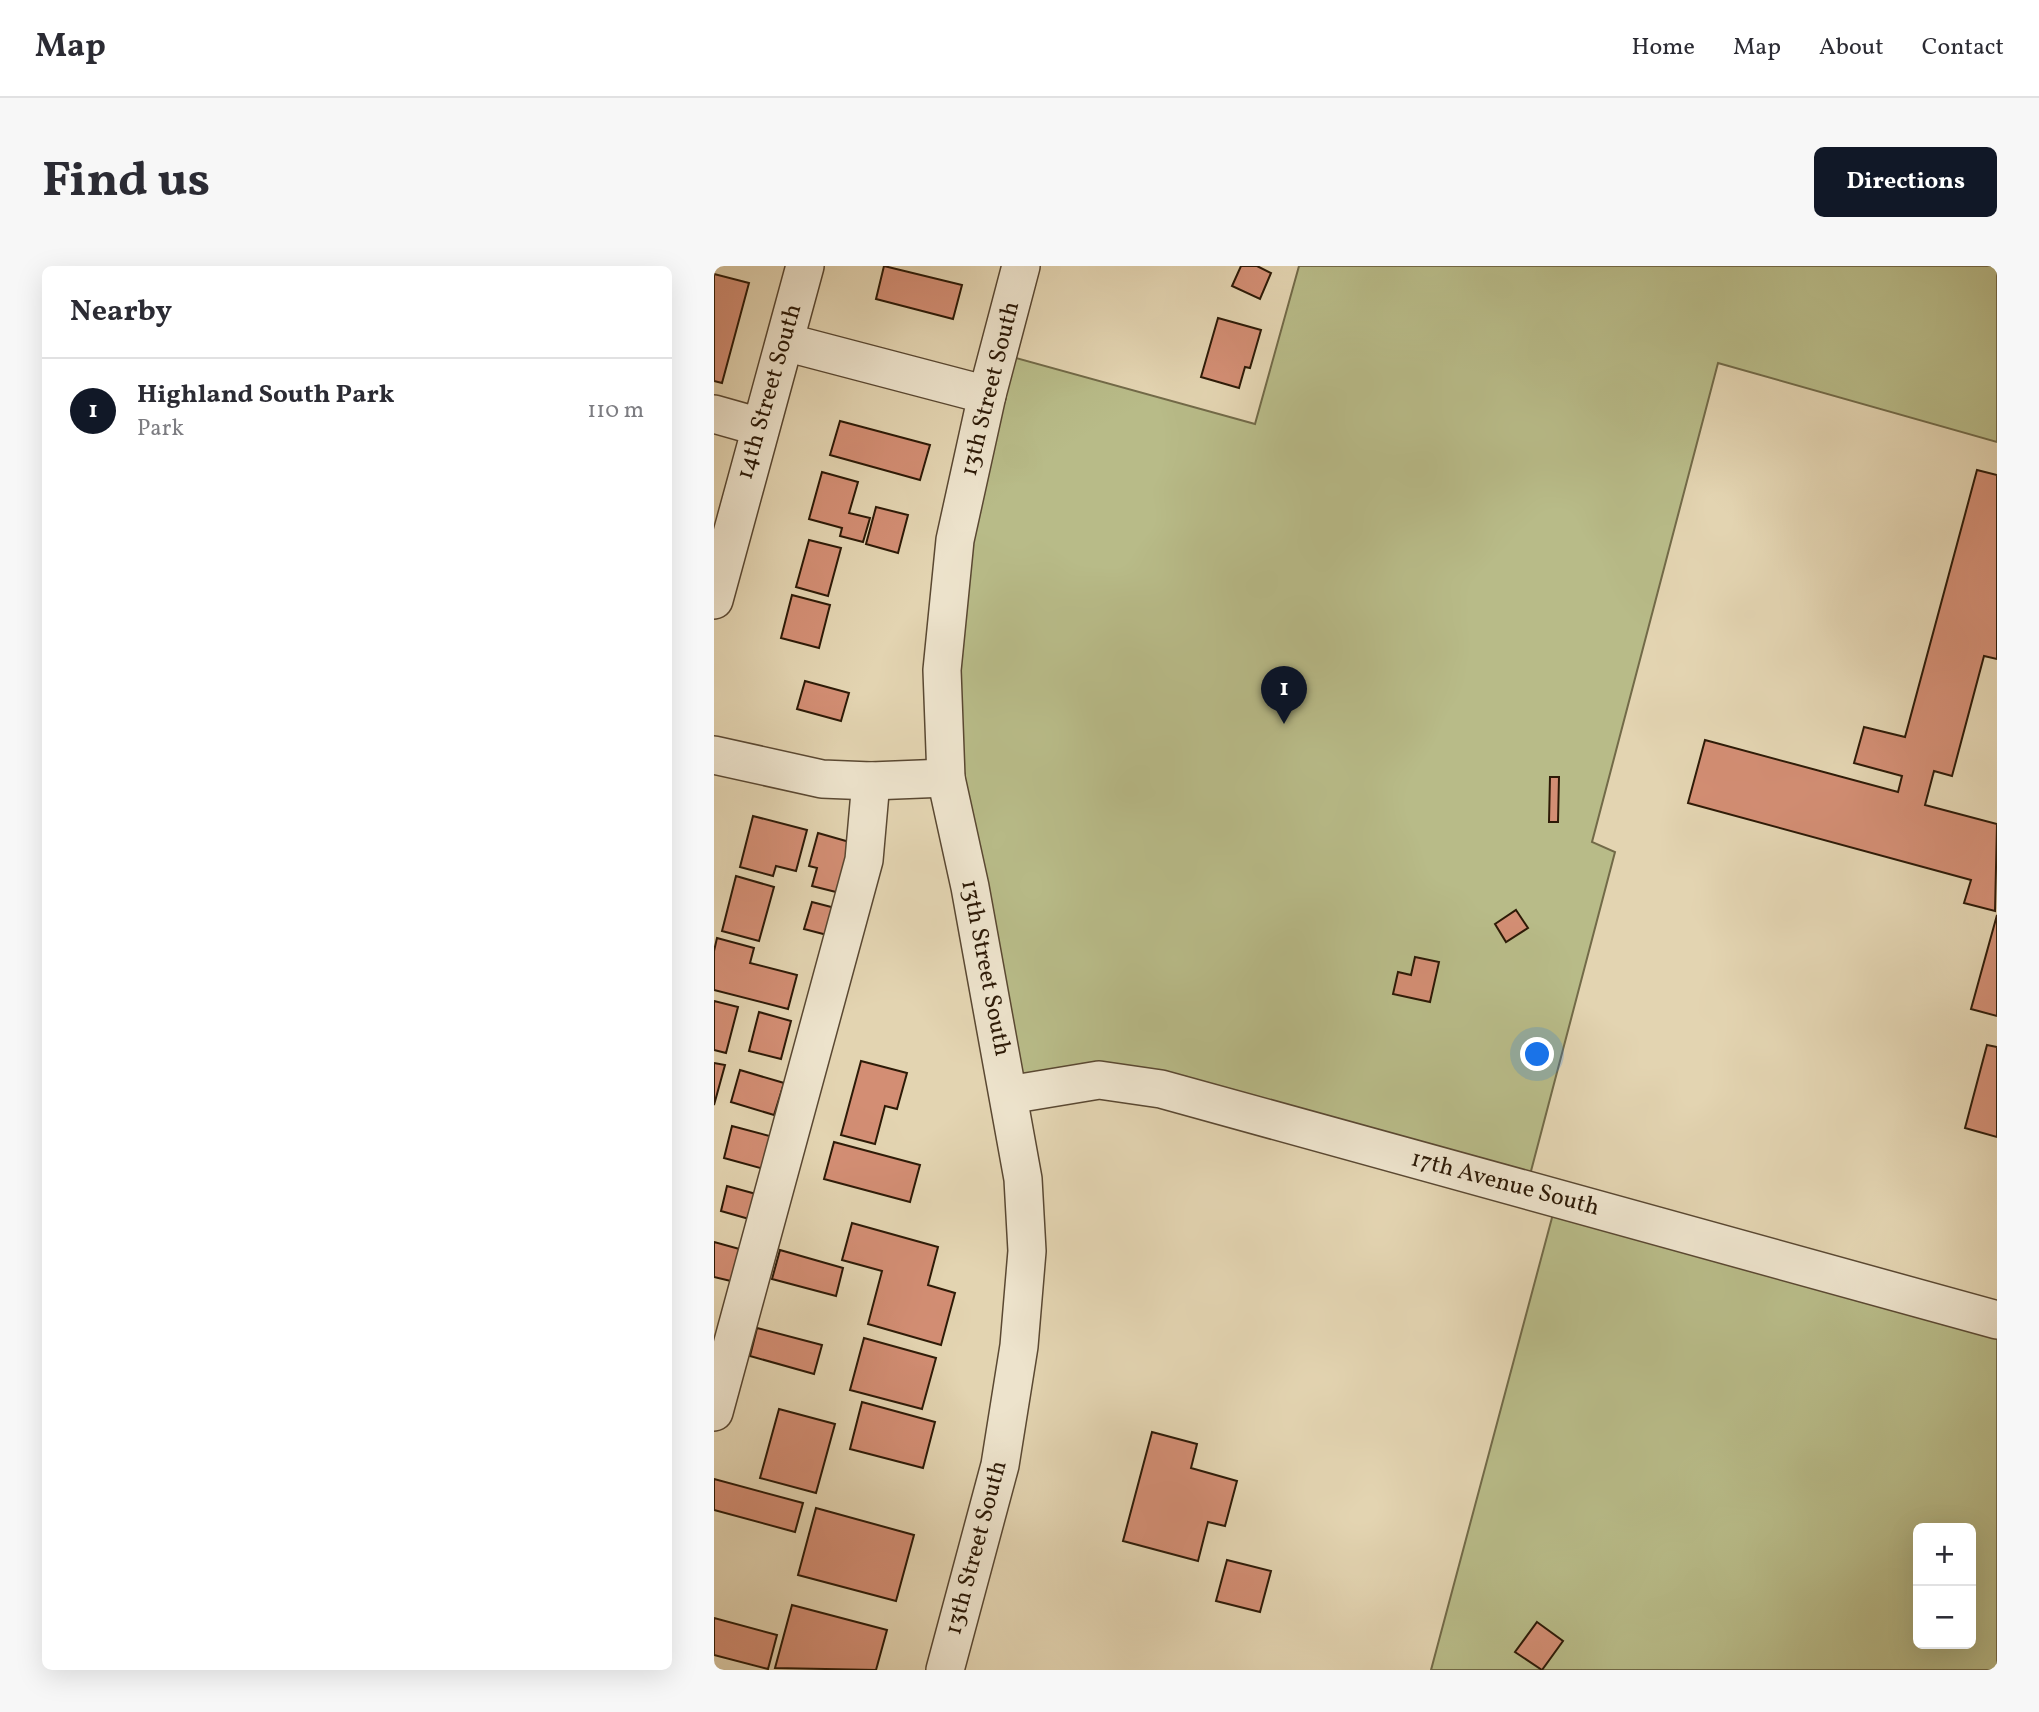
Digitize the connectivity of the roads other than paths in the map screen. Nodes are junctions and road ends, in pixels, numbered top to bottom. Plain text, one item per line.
1 (805, 266) edge
2 (1021, 266) edge
3 (786, 342) junction
4 (987, 395) junction
5 (714, 414) edge
6 (760, 427) junction
7 (714, 600) edge
8 (714, 755) edge
9 (946, 778) junction
10 (871, 781) junction
11 (1009, 1095) junction
12 (1997, 1320) edge
13 (714, 1412) edge
14 (945, 1670) edge

1 - 3 street, 14th Street South
2 - 4 street, 13th Street South
3 - 4 street
3 - 6 street, 14th Street South
4 - 9 street, 13th Street South
5 - 6 street
6 - 7 street, 14th Street South
8 - 10 street
9 - 10 street
9 - 11 street, 13th Street South
10 - 13 street
11 - 12 street, 17th Avenue South
11 - 14 street, 13th Street South

